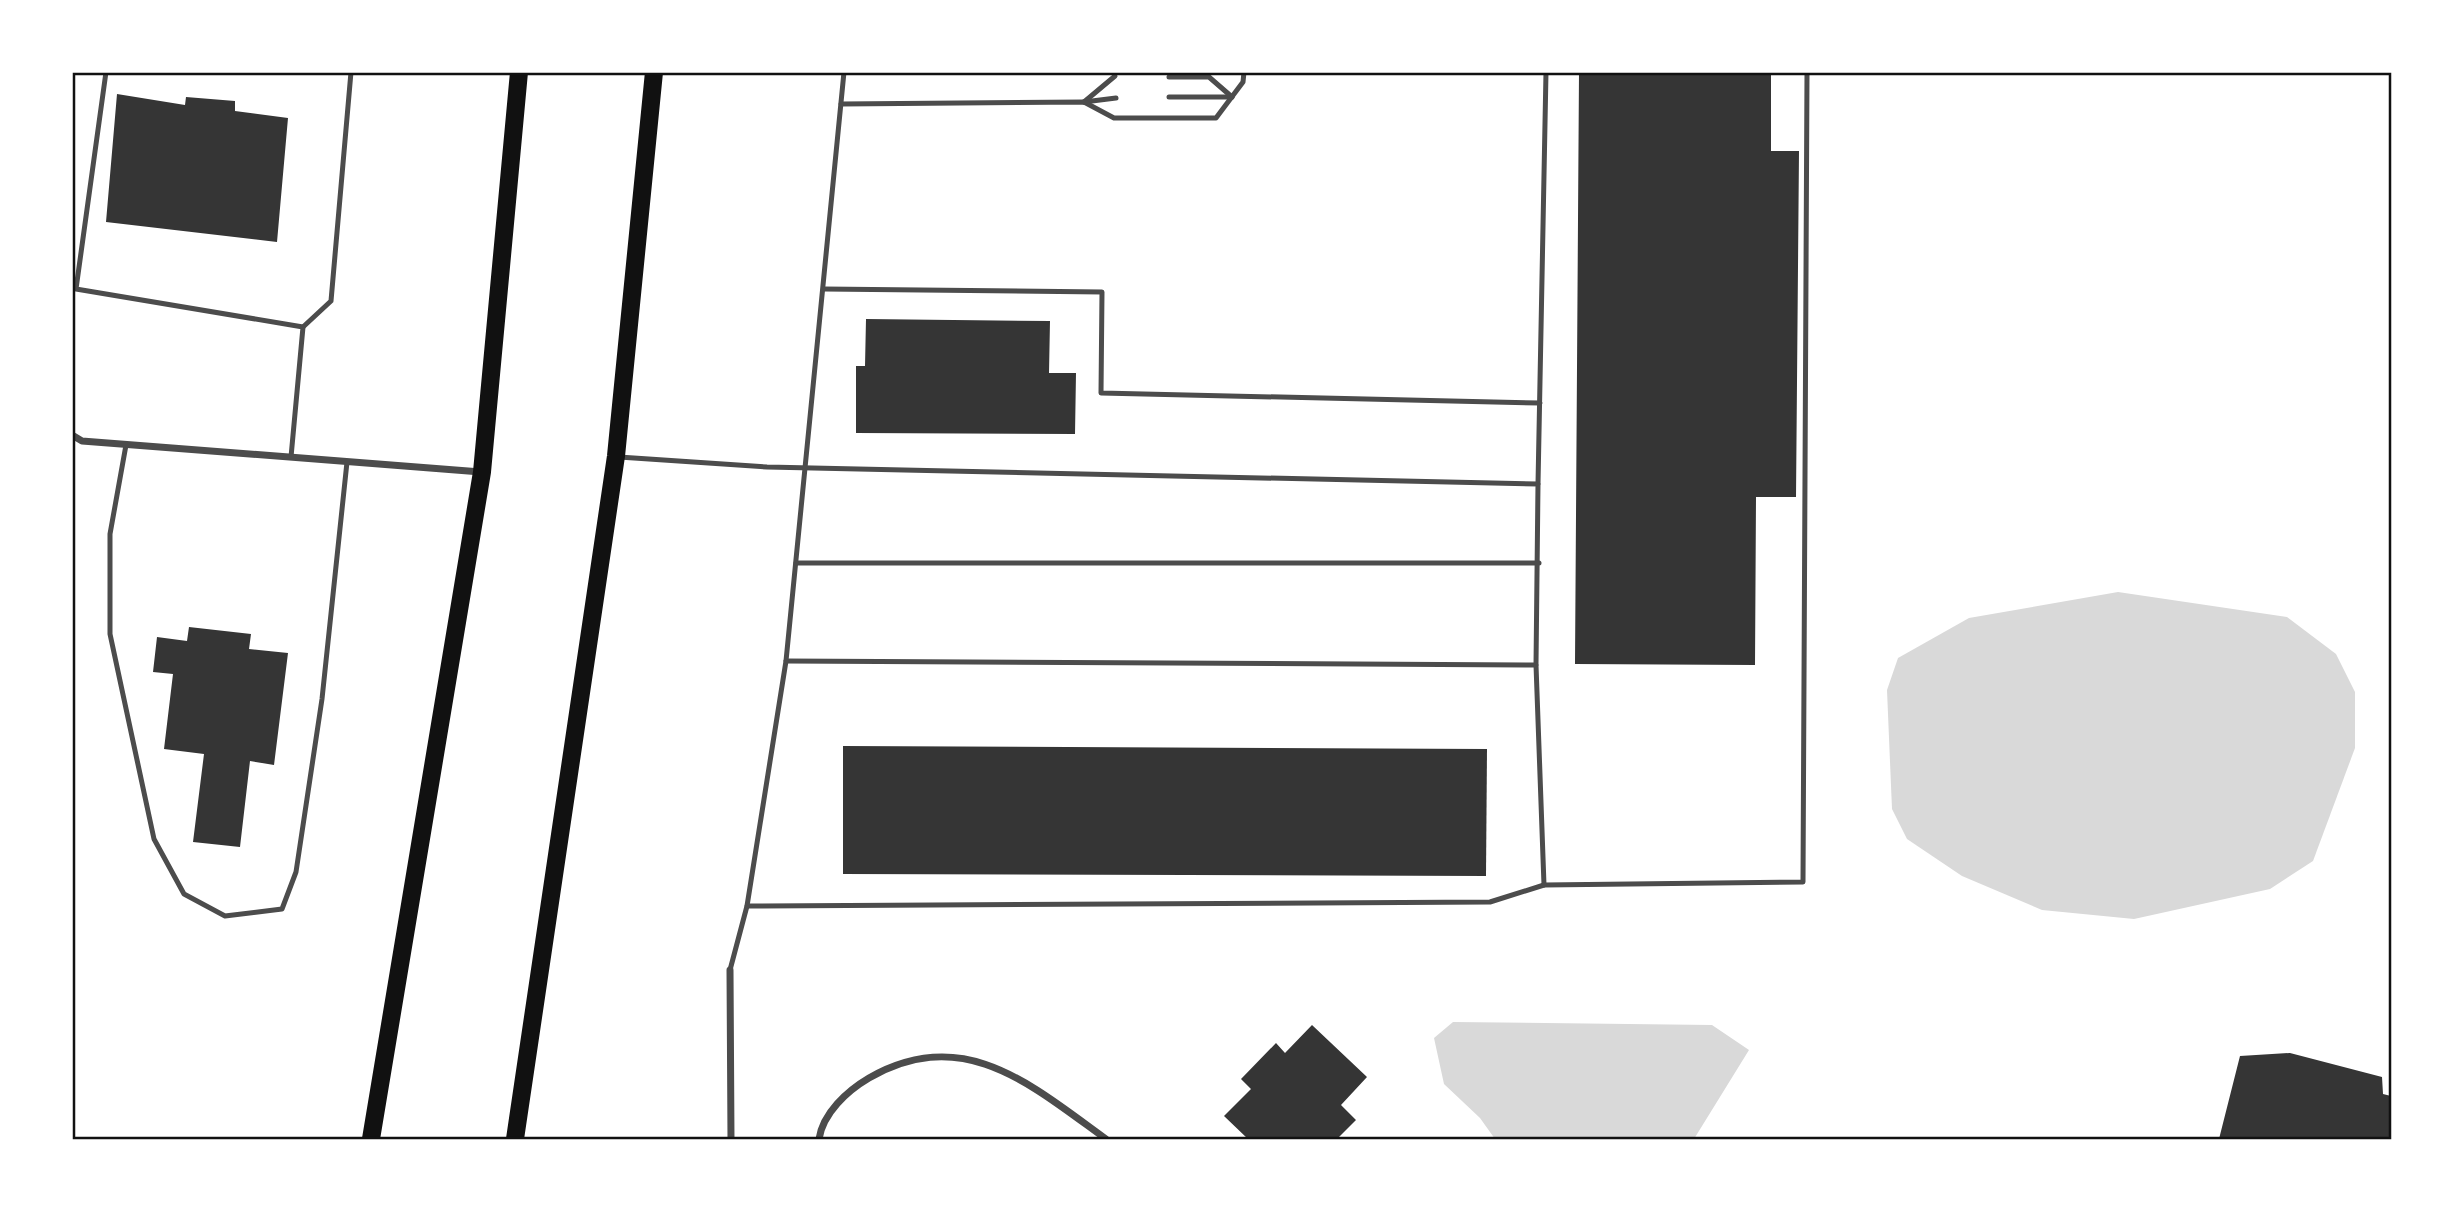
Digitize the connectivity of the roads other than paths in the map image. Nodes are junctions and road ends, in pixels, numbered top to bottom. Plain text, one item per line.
1 (106, 72) edge
2 (351, 72) edge
3 (519, 72) edge
4 (654, 72) edge
5 (844, 72) edge
6 (1244, 72) edge
7 (1546, 72) edge
8 (1807, 72) edge
9 (1115, 76) dead end
10 (1169, 77) dead end
11 (1116, 97) dead end
12 (1169, 97) dead end
13 (1233, 97) junction
14 (1084, 102) junction
15 (841, 104) junction
16 (74, 289) edge
17 (824, 289) junction
18 (303, 327) junction
19 (1540, 402) junction
20 (72, 435) edge
21 (126, 445) junction
22 (616, 456) junction
23 (291, 457) junction
24 (347, 461) junction
25 (807, 467) junction
26 (482, 472) junction
27 (1538, 484) junction
28 (796, 564) junction
29 (1539, 564) junction
30 (786, 661) junction
31 (1536, 665) junction
32 (1544, 885) junction
33 (747, 906) junction
34 (730, 970) joint
35 (371, 1139) edge
36 (515, 1139) edge
37 (731, 1139) edge
38 (819, 1139) edge
39 (1106, 1139) edge

1 - 16 lane
2 - 18 lane
3 - 26 main road
4 - 22 main road
5 - 15 lane
6 - 13 lane
7 - 19 lane
8 - 32 lane
9 - 14 lane
10 - 13 lane
11 - 14 lane
12 - 13 lane
13 - 14 lane
14 - 15 lane
15 - 17 lane
16 - 18 lane
17 - 19 lane
17 - 25 lane
18 - 23 lane
19 - 27 lane
20 - 21 street
21 - 23 street
21 - 24 lane
22 - 25 lane
22 - 36 main road
23 - 24 street
24 - 26 street
25 - 27 lane
25 - 28 lane
26 - 35 main road
27 - 29 lane
28 - 29 lane
28 - 30 lane
29 - 31 lane
30 - 31 lane
30 - 33 lane
31 - 32 lane
32 - 33 lane
33 - 34 lane
34 - 37 street
38 - 39 street

